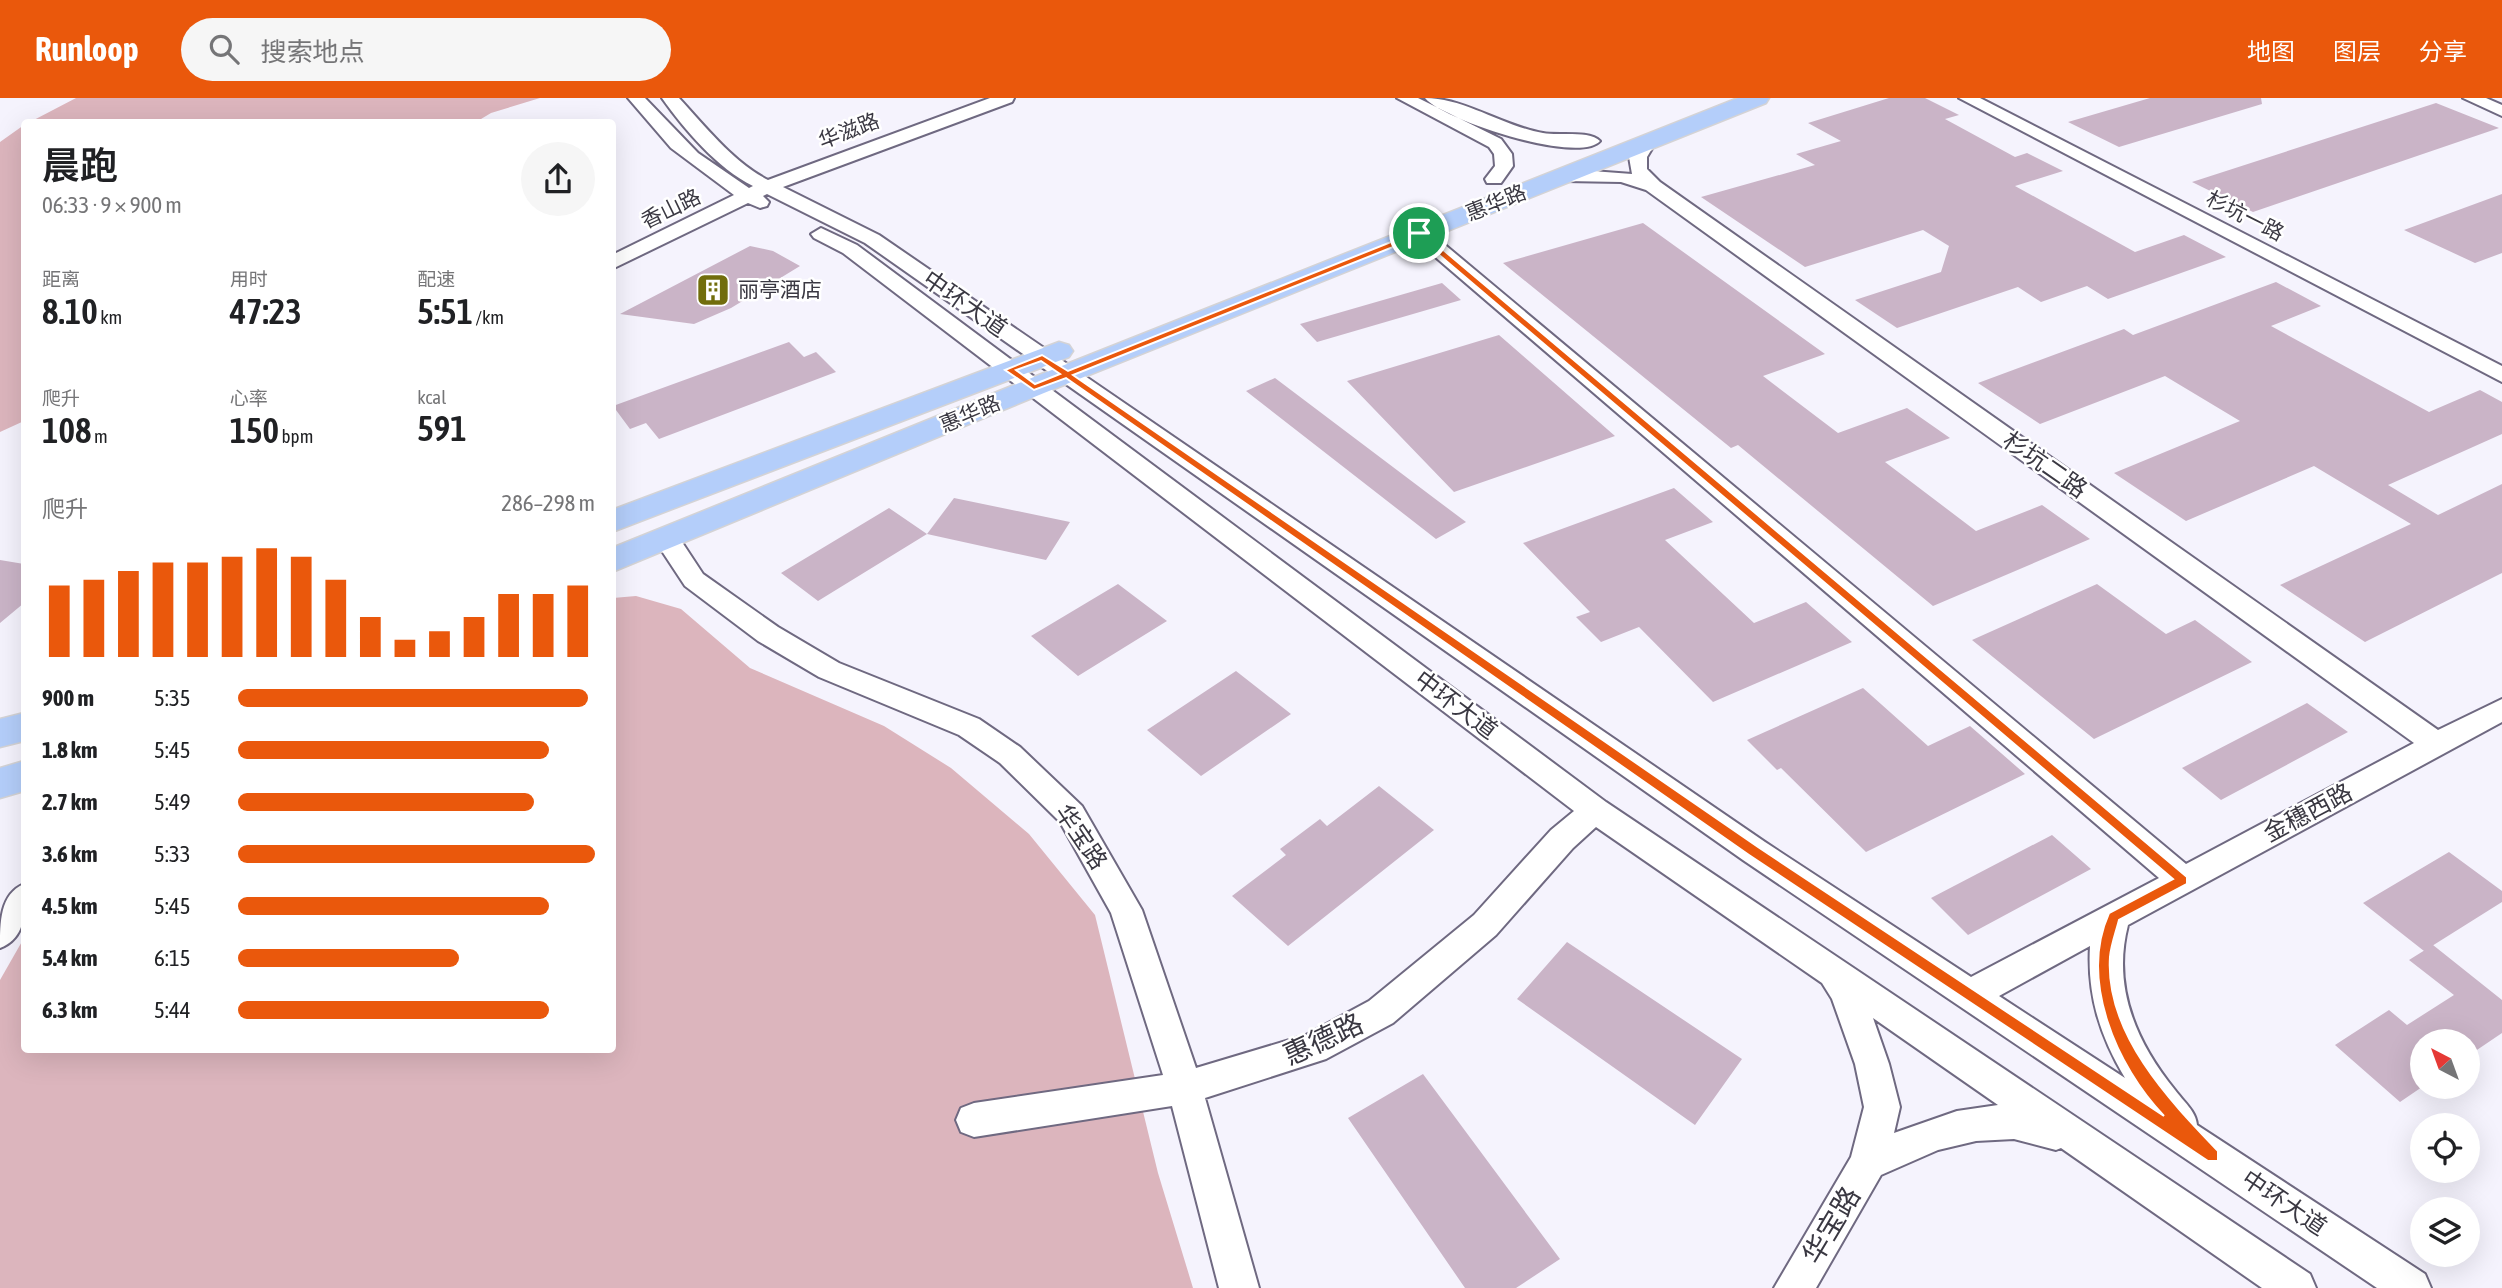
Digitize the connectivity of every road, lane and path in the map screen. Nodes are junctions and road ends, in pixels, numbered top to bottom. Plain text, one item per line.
1 (636, 98) edge
2 (670, 98) edge
3 (1006, 98) edge
4 (1405, 98) edge
5 (1433, 98) edge
6 (1705, 98) edge
7 (1758, 98) edge
8 (1967, 98) edge
9 (2471, 98) edge
10 (2502, 111) edge
11 (1591, 141) junction
12 (1647, 142) junction
13 (1565, 175) junction
14 (1494, 179) junction
15 (1653, 186) junction
16 (759, 191) junction
17 (1419, 233) junction
18 (616, 261) edge
19 (1042, 357) junction
20 (1067, 374) junction
21 (2502, 375) edge
22 (1022, 379) junction
23 (616, 521) edge
24 (667, 538) junction
25 (616, 559) edge
26 (2502, 709) edge
27 (21, 728) edge
28 (0, 733) edge
29 (2437, 744) junction
30 (21, 777) edge
31 (0, 783) edge
32 (1595, 810) junction
33 (2183, 880) junction
34 (21, 902) edge
35 (2114, 917) junction
36 (0, 934) edge
37 (1832, 971) junction
38 (1969, 995) junction
39 (1185, 1088) junction
40 (974, 1119) dead end
41 (2076, 1138) junction
42 (2213, 1156) junction
43 (1868, 1163) junction
44 (1239, 1288) edge
45 (1794, 1288) edge
46 (2296, 1288) edge
47 (2412, 1288) edge

1 - 16 street, 中环大道
2 - 16 street, 中环大道
3 - 16 street, 华滋路
4 - 14 street
5 - 11 street
6 - 11 main road, 惠华路
7 - 12 main road, 惠华路
8 - 21 street, 杉坑一路
9 - 10 street
11 - 14 main road, 惠华路
12 - 13 main road, 惠华路
12 - 15 street
13 - 15 street
13 - 17 main road, 惠华路
14 - 19 main road, 惠华路
15 - 29 street, 杉坑二路
16 - 18 street, 香山路
16 - 19 street, 中环大道
16 - 22 street, 中环大道
17 - 20 main road, 惠华路
17 - 33 street
19 - 20 street, 中环大道
19 - 22 main road, 惠华路
20 - 22 main road, 惠华路
20 - 38 street, 中环大道
22 - 23 main road, 惠华路
22 - 24 main road, 惠华路
22 - 32 street, 中环大道
24 - 25 main road, 惠华路
24 - 39 street, 华宝路
26 - 29 street, 金穗西路
27 - 28 main road
29 - 33 street, 金穗西路
30 - 31 main road
32 - 37 street, 中环大道
32 - 39 street, 惠德路
33 - 35 street, 金穗西路
34 - 36 street
35 - 38 street, 金穗西路
35 - 42 street
37 - 41 street, 中环大道
37 - 43 street, 华宝路
38 - 42 street, 中环大道
39 - 40 street, 惠德路
39 - 44 street, 华宝路
41 - 43 street
41 - 46 street, 中环大道
42 - 47 street, 中环大道
43 - 45 street, 华宝路

